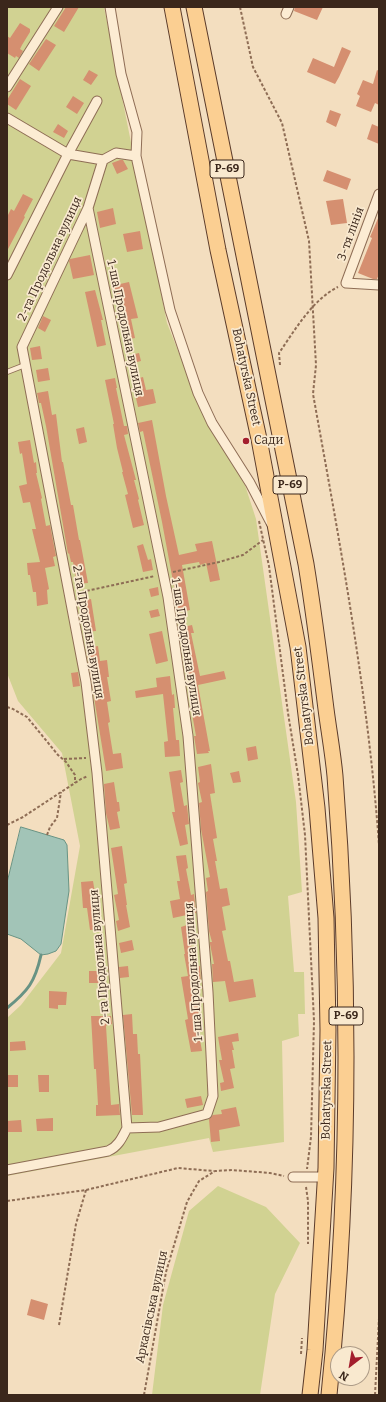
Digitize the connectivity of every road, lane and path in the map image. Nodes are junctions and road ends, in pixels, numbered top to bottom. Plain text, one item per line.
1 (58, 7) edge
2 (110, 7) edge
3 (172, 7) edge
4 (194, 7) edge
5 (240, 7) edge
6 (7, 87) edge
7 (97, 101) dead end
8 (7, 118) edge
9 (68, 154) junction
10 (136, 156) junction
11 (103, 160) junction
12 (379, 194) edge
13 (88, 208) junction
14 (7, 275) edge
15 (346, 283) junction
16 (379, 285) edge
17 (313, 308) junction
18 (25, 364) junction
19 (280, 367) dead end
20 (7, 372) edge
21 (258, 518) dead end
22 (279, 538) junction
23 (7, 707) edge
24 (95, 757) junction
25 (63, 759) junction
26 (97, 773) junction
27 (75, 783) junction
28 (62, 792) junction
29 (7, 825) edge
30 (47, 835) dead end
31 (379, 845) edge
32 (127, 1128) junction
33 (7, 1170) edge
34 (215, 1171) junction
35 (293, 1177) joint
36 (305, 1177) junction
37 (325, 1177) junction
38 (86, 1190) junction
39 (7, 1200) edge
40 (308, 1248) dead end
41 (379, 1318) edge
42 (59, 1325) dead end
43 (302, 1334) dead end
44 (301, 1356) dead end
45 (144, 1395) edge
46 (310, 1395) edge
47 (329, 1395) edge
48 (375, 1395) edge

1 - 6 street
2 - 10 street
3 - 22 main road, Bohatyrska Street / Р-69
4 - 47 main road, Bohatyrska Street / Р-69
5 - 17 path
7 - 9 street
8 - 9 street
9 - 11 street
9 - 14 street
10 - 11 street
10 - 22 street
11 - 13 street, 2-га Продольна вулиця
12 - 15 street, 3-тя лінія
13 - 18 street, 2-га Продольна вулиця
13 - 32 street, 1-ша Продольна вулиця
15 - 16 street
15 - 17 path
17 - 19 path
17 - 31 path
18 - 20 lane
18 - 24 street, 2-га Продольна вулиця
21 - 36 path
22 - 37 main road, Bohatyrska Street / Р-69
23 - 25 path
24 - 25 path
24 - 26 street, 2-га Продольна вулиця
25 - 27 path
26 - 27 path
26 - 32 street, 2-га Продольна вулиця
27 - 28 path
28 - 29 path
28 - 30 path
32 - 33 street
34 - 35 path
34 - 38 path
34 - 45 path, Аркасівська вулиця
35 - 36 street
36 - 37 street
36 - 40 path
37 - 46 main road, Bohatyrska Street / Р-69
38 - 39 path
38 - 42 path
41 - 48 path
43 - 44 path

